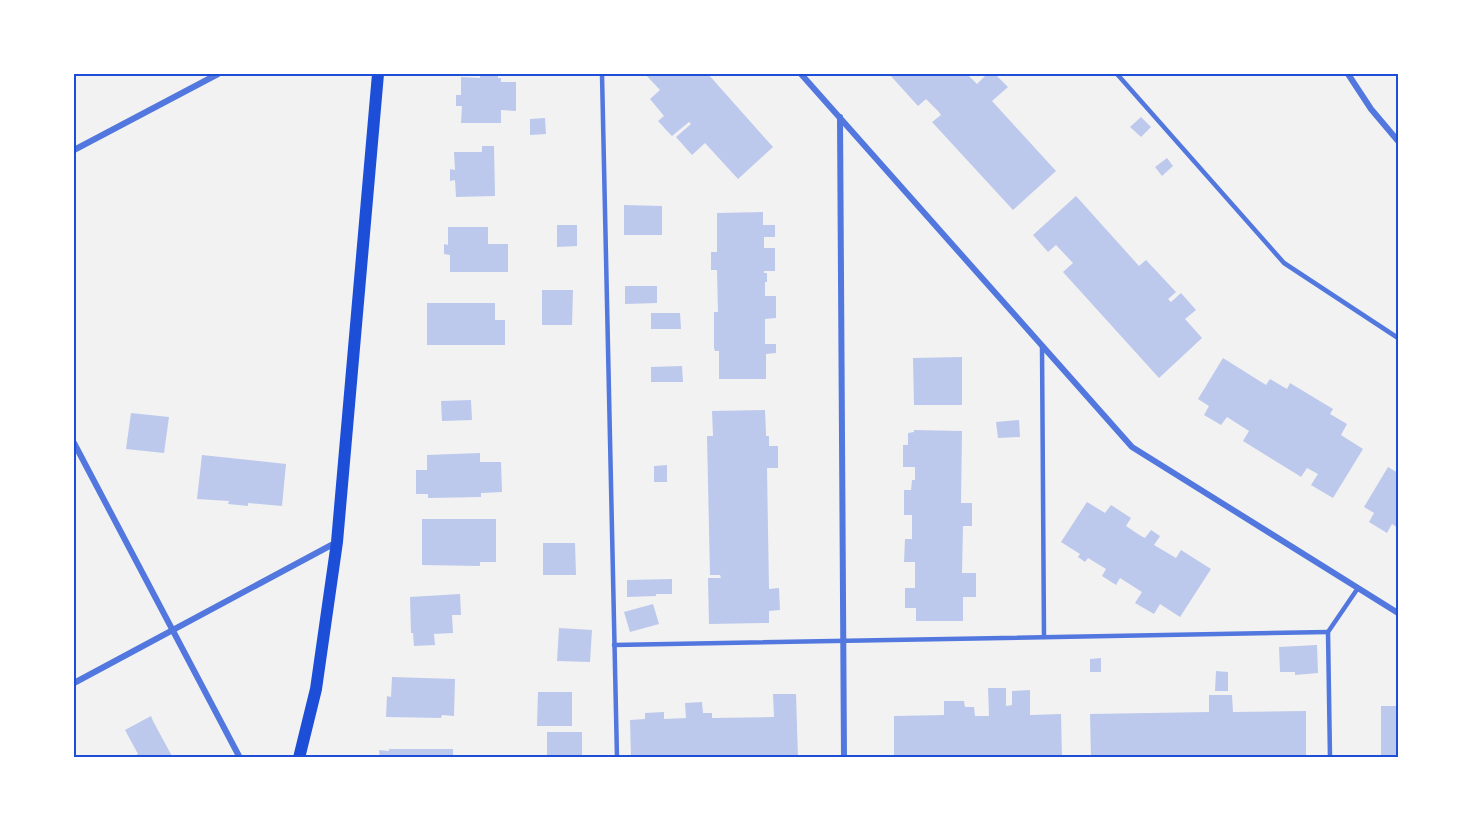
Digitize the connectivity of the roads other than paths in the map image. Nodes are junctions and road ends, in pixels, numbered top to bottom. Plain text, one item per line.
1 (218, 74) edge
2 (378, 74) edge
3 (602, 74) edge
4 (801, 74) edge
5 (1117, 74) edge
6 (1348, 74) edge
7 (840, 117) junction
8 (1398, 141) edge
9 (74, 150) edge
10 (1398, 338) edge
11 (1042, 345) junction
12 (74, 444) edge
13 (337, 542) junction
14 (1358, 588) junction
15 (1398, 613) edge
16 (173, 630) junction
17 (1328, 632) junction
18 (1044, 637) junction
19 (843, 641) junction
20 (614, 645) junction
21 (74, 684) edge
22 (240, 758) edge
23 (299, 758) edge
24 (617, 758) edge
25 (844, 758) edge
26 (1330, 758) edge

1 - 9 street
2 - 13 main road
3 - 20 lane
4 - 7 street
5 - 10 lane
6 - 8 street
7 - 11 street
7 - 19 street
11 - 14 street
11 - 18 lane
12 - 16 street
13 - 16 street
13 - 23 main road
14 - 15 street
14 - 17 lane
16 - 21 street
16 - 22 street
17 - 18 lane
17 - 26 lane
18 - 19 lane
19 - 20 lane
19 - 25 street
20 - 24 lane

